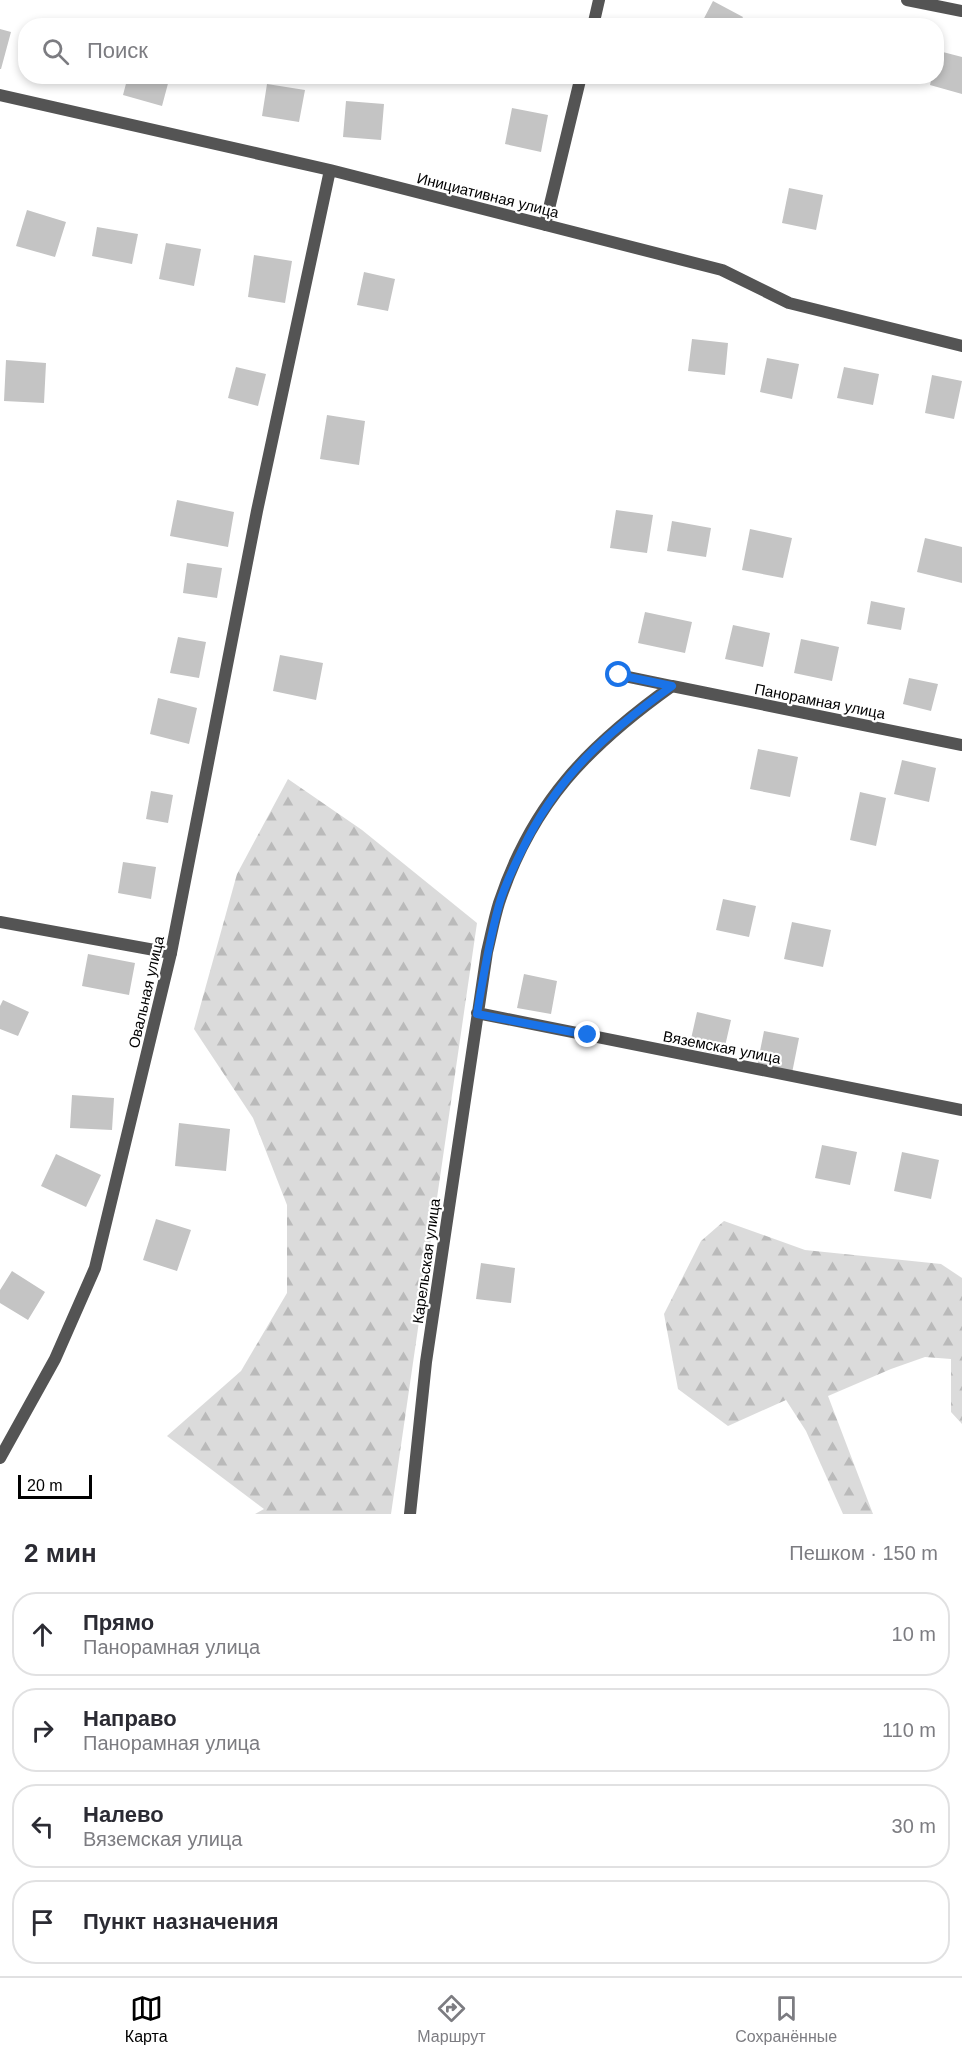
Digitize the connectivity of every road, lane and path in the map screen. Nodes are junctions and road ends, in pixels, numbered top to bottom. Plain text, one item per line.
1 (599, 0) edge
2 (907, 0) edge
3 (962, 11) edge
4 (595, 18) edge
5 (578, 84) edge
6 (0, 95) edge
7 (330, 170) junction
8 (545, 225) junction
9 (962, 346) edge
10 (619, 675) dead end
11 (672, 686) junction
12 (962, 745) edge
13 (0, 922) edge
14 (171, 953) junction
15 (477, 1014) junction
16 (962, 1110) edge
17 (0, 1458) edge
18 (410, 1514) edge

1 - 4 street
2 - 3 street
5 - 8 street
6 - 7 street, Инициативная улица
7 - 8 street, Инициативная улица
7 - 14 street, Овальная улица
8 - 9 street, Инициативная улица
10 - 11 street, Панорамная улица
11 - 12 street, Панорамная улица
11 - 15 street
13 - 14 street
14 - 17 street, Овальная улица
15 - 16 street, Вяземская улица
15 - 18 street, Карельская улица

